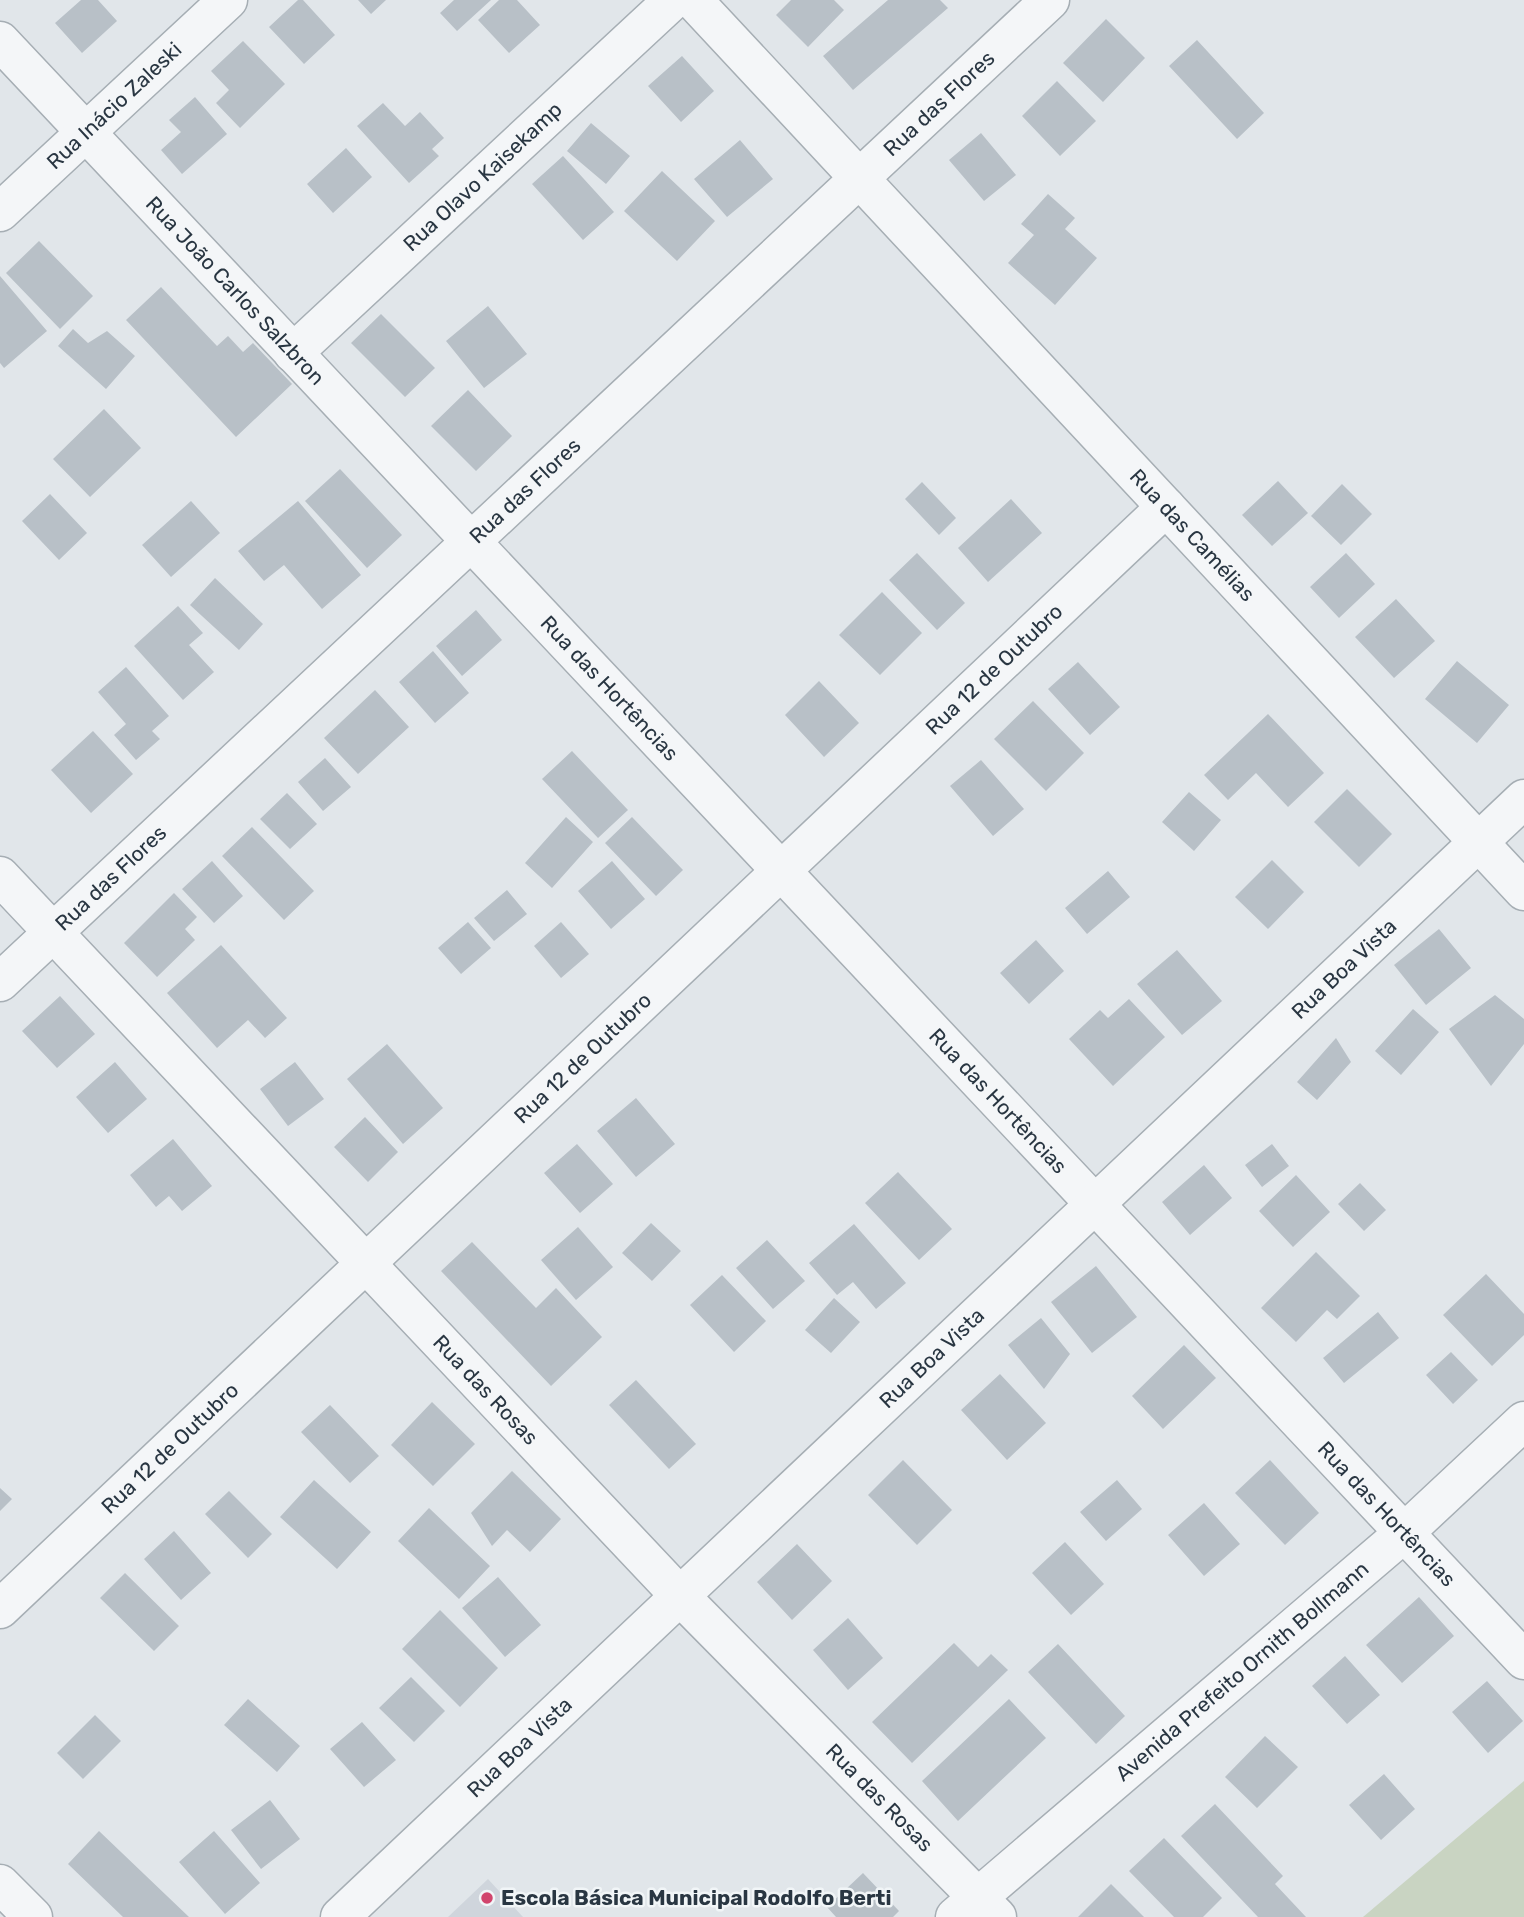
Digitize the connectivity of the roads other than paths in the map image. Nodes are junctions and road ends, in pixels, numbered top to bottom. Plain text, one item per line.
1 (228, 0) edge
2 (673, 0) edge
3 (693, 0) edge
4 (1050, 0) edge
5 (0, 41) edge
6 (86, 132) junction
7 (859, 178) junction
8 (0, 212) edge
9 (293, 353) junction
10 (1166, 507) junction
11 (471, 541) junction
12 (1524, 799) edge
13 (1479, 842) junction
14 (781, 871) junction
15 (0, 876) edge
16 (1524, 891) edge
17 (53, 932) junction
18 (0, 982) edge
19 (1095, 1205) junction
20 (366, 1264) junction
21 (1524, 1421) edge
22 (1404, 1533) junction
23 (680, 1596) junction
24 (0, 1609) edge
25 (1524, 1660) edge
26 (0, 1884) edge
27 (976, 1910) edge
28 (33, 1917) edge
29 (340, 1917) edge

1 - 6 street, Rua Inácio Zaleski
2 - 9 street, Rua Olavo Kaisekamp
3 - 7 street, Rua das Camélias
4 - 7 street, Rua das Flores
5 - 6 street, Rua João Carlos Salzbron
6 - 8 street, Rua Inácio Zaleski
6 - 9 street, Rua João Carlos Salzbron
7 - 10 street, Rua das Camélias
7 - 11 street, Rua das Flores
9 - 11 street, Rua João Carlos Salzbron
10 - 13 street, Rua das Camélias
10 - 14 street, Rua 12 de Outubro
11 - 14 street, Rua das Hortências
11 - 17 street, Rua das Flores
12 - 13 street, Rua Boa Vista
13 - 16 street, Rua das Camélias
13 - 19 street, Rua Boa Vista
14 - 19 street, Rua das Hortências
14 - 20 street, Rua 12 de Outubro
15 - 17 street, Rua das Rosas
17 - 18 street, Rua das Flores
17 - 20 street, Rua das Rosas
19 - 22 street, Rua das Hortências
19 - 23 street, Rua Boa Vista
20 - 23 street, Rua das Rosas
20 - 24 street, Rua 12 de Outubro
21 - 22 street, Avenida Prefeito Ornith Bollmann
22 - 25 street, Rua das Hortências
22 - 27 street, Avenida Prefeito Ornith Bollmann
23 - 27 street, Rua das Rosas
23 - 29 street, Rua Boa Vista
26 - 28 street

